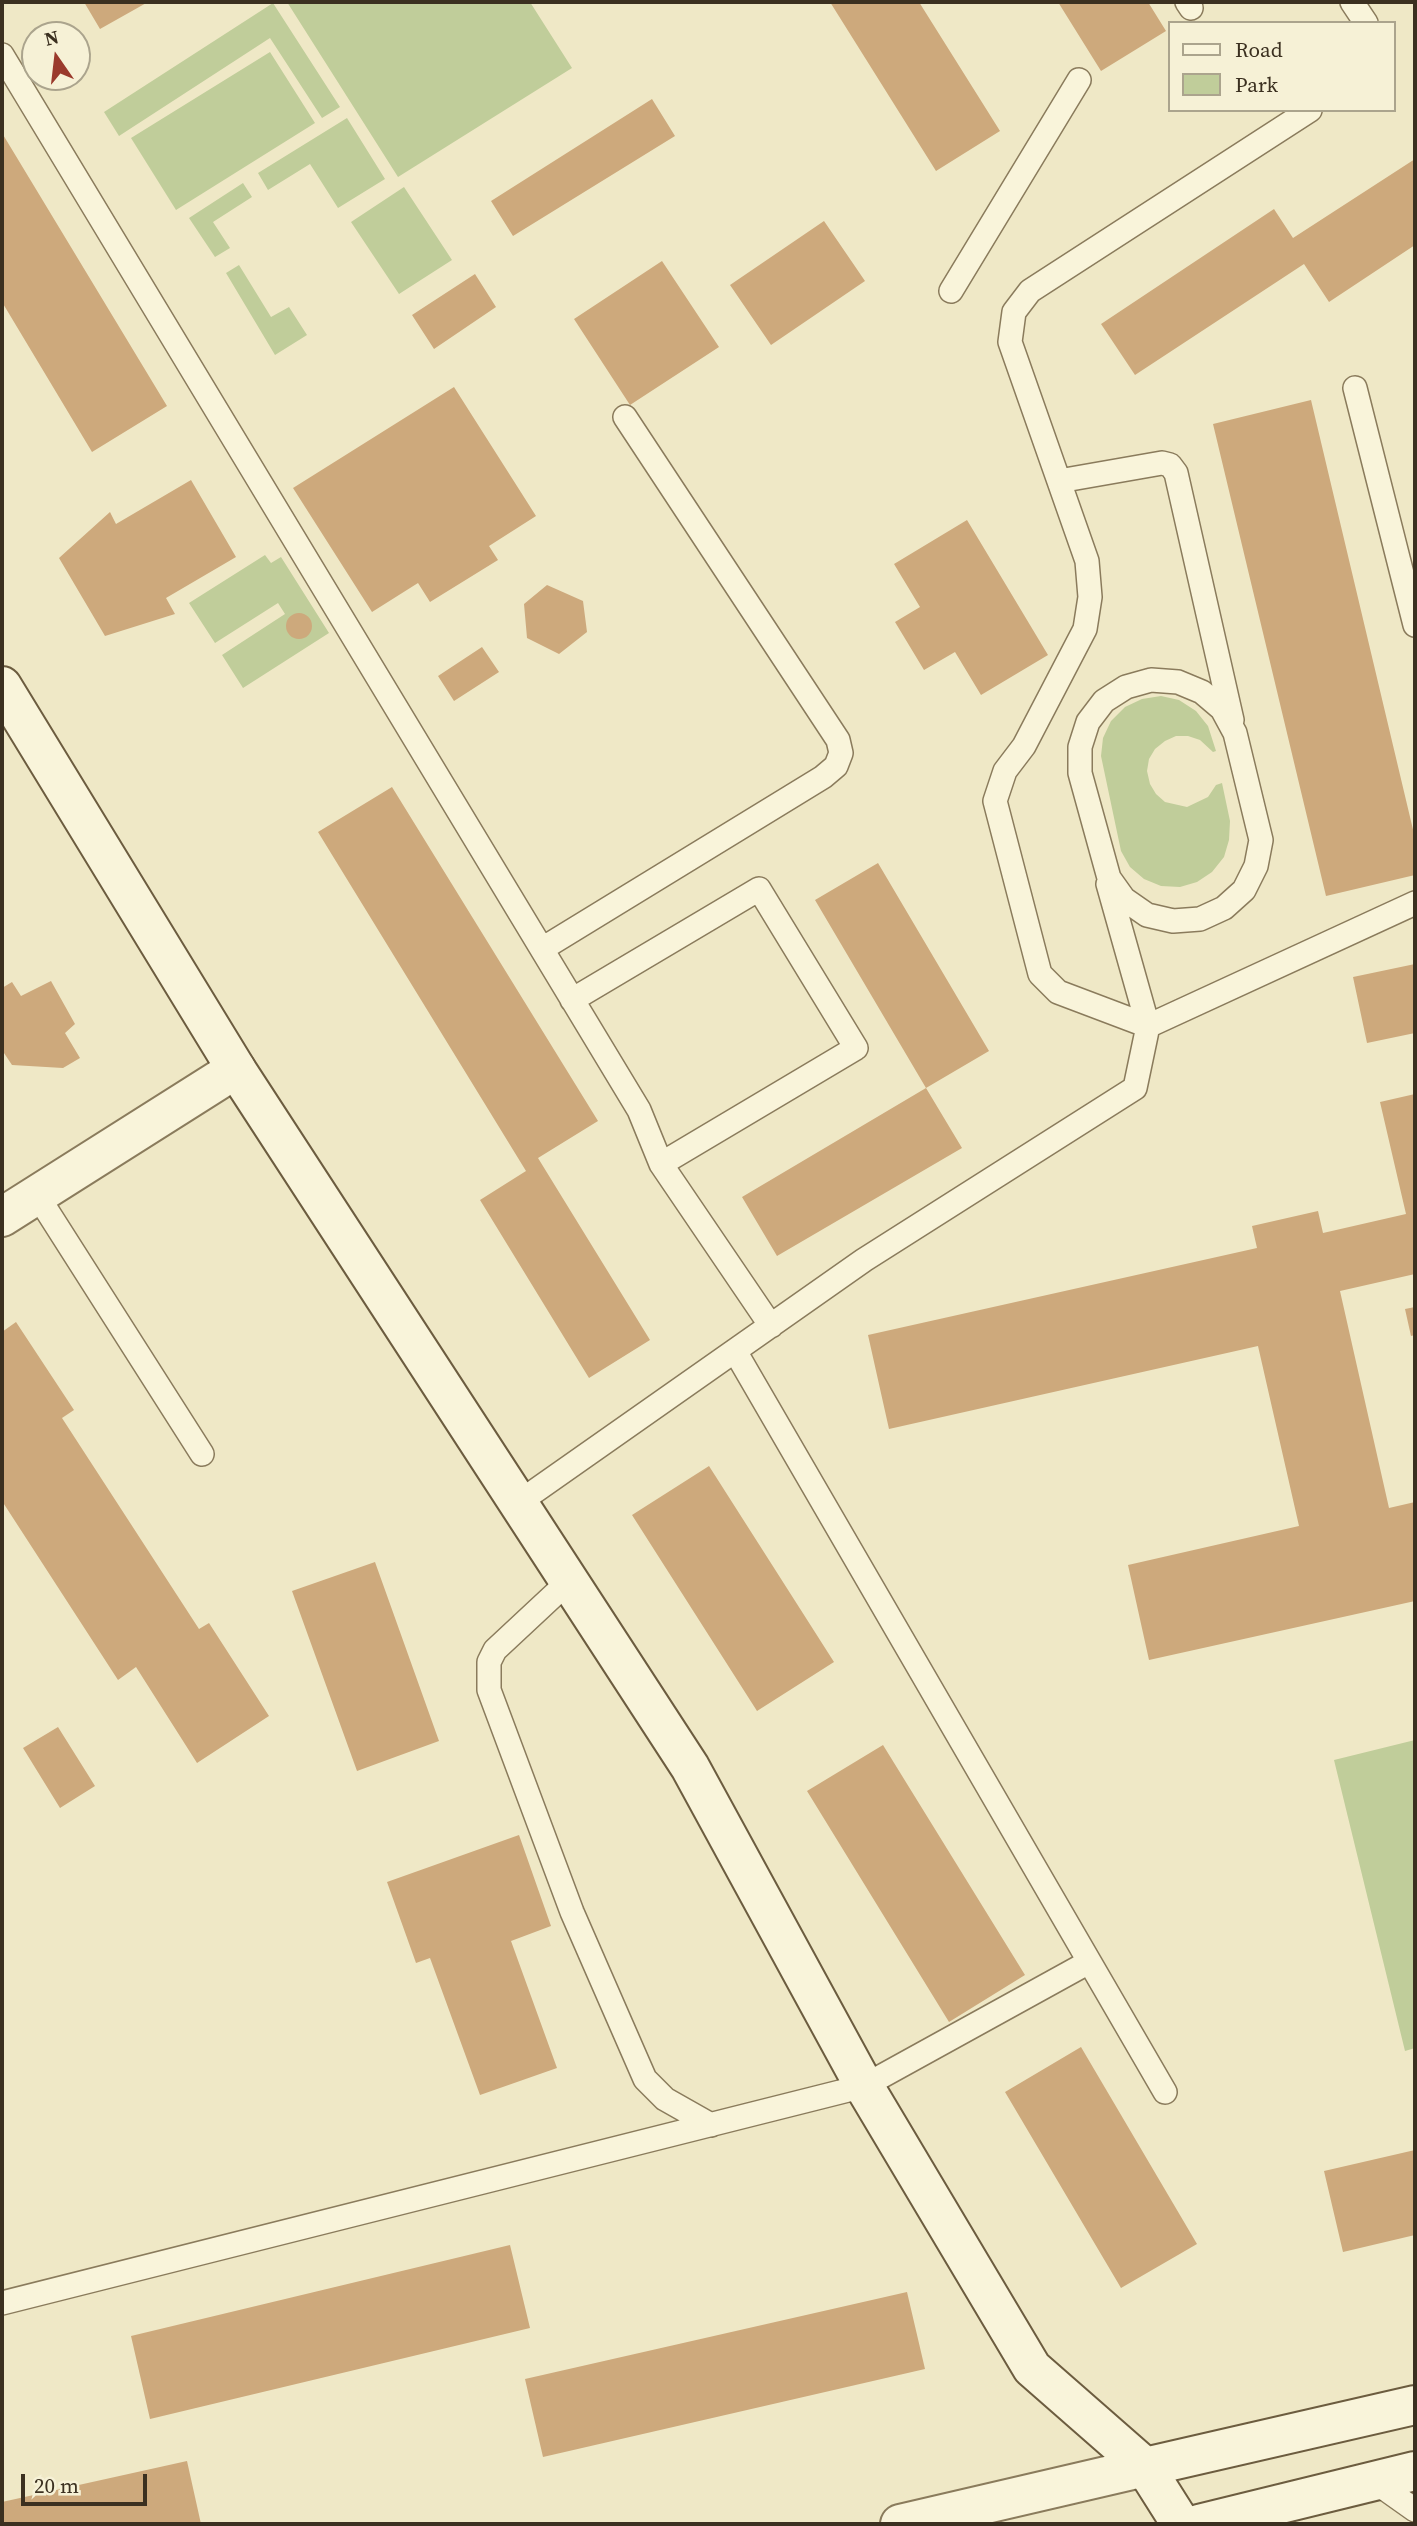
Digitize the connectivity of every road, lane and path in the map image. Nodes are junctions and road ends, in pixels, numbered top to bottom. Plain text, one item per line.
1 (1352, 2) edge
2 (1365, 21) edge
3 (2, 55) edge
4 (1079, 80) dead end
5 (1307, 112) edge
6 (951, 291) dead end
7 (1355, 388) dead end
8 (625, 417) dead end
9 (1059, 481) junction
10 (1415, 625) edge
11 (2, 686) edge
12 (1235, 733) junction
13 (1100, 854) junction
14 (1415, 903) edge
15 (542, 949) junction
16 (572, 1000) junction
17 (1148, 1026) junction
18 (236, 1069) junction
19 (661, 1164) junction
20 (37, 1195) junction
21 (2, 1217) edge
22 (771, 1326) junction
23 (735, 1351) junction
24 (202, 1454) dead end
25 (518, 1503) junction
26 (569, 1581) junction
27 (1089, 1962) junction
28 (864, 2086) junction
29 (1165, 2092) dead end
30 (710, 2125) junction
31 (2, 2303) edge
32 (1415, 2405) edge
33 (1144, 2467) junction
34 (1415, 2471) edge
35 (1374, 2481) junction
36 (1415, 2510) edge
37 (900, 2524) edge
38 (1181, 2524) edge
39 (1199, 2524) edge

1 - 2 lane
3 - 15 lane
4 - 6 lane
5 - 9 lane
7 - 10 lane
8 - 15 lane
9 - 12 lane
9 - 17 lane
11 - 18 main road
12 - 13 lane
12 - 13 lane
13 - 17 lane
14 - 17 lane
15 - 16 lane
16 - 19 lane
16 - 19 lane
17 - 22 lane
18 - 20 main road
18 - 25 main road
19 - 22 lane
20 - 21 main road
20 - 24 lane
22 - 23 lane
23 - 25 lane
23 - 27 lane
25 - 26 main road
26 - 28 main road
26 - 30 lane
27 - 28 lane
27 - 29 lane
28 - 30 lane
28 - 33 main road
30 - 31 lane
32 - 33 main road
33 - 37 main road
33 - 38 main road
34 - 35 main road
35 - 36 lane
35 - 39 main road

